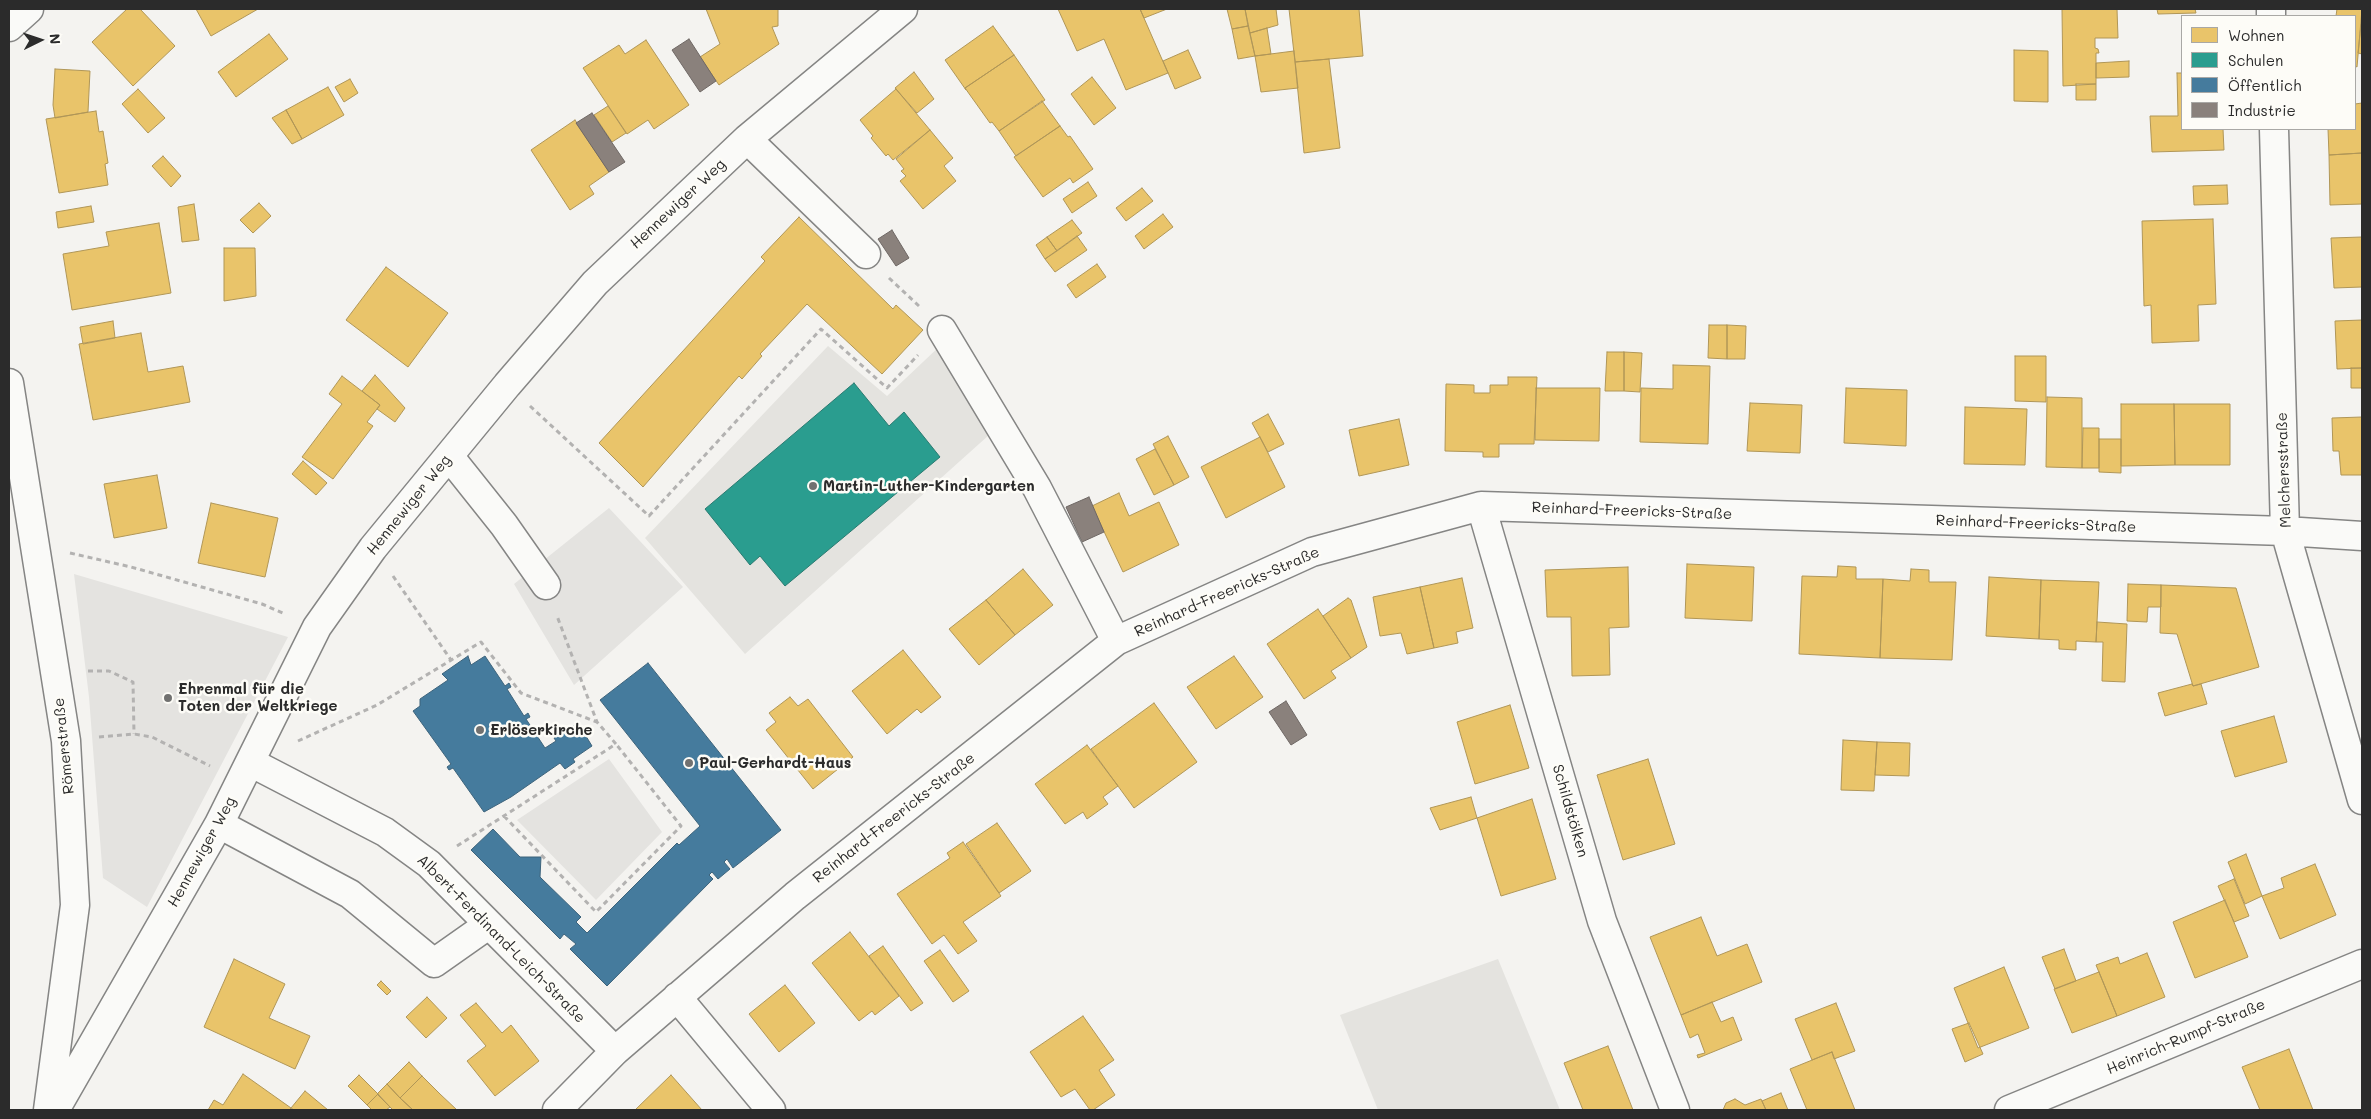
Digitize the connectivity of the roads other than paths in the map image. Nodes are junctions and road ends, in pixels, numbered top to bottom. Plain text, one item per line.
1 (29, 9) edge
2 (903, 9) edge
3 (9, 27) edge
4 (2274, 130) edge
5 (747, 139) junction
6 (866, 254) road end
7 (942, 330) road end
8 (9, 383) edge
9 (449, 456) junction
10 (1481, 506) junction
11 (2285, 532) junction
12 (2362, 536) edge
13 (546, 586) road end
14 (1116, 642) junction
15 (245, 771) junction
16 (2362, 800) edge
17 (219, 824) junction
18 (488, 925) junction
19 (2362, 964) edge
20 (677, 997) junction
21 (615, 1051) junction
22 (48, 1110) edge
23 (55, 1110) edge
24 (557, 1110) edge
25 (771, 1110) edge
26 (1675, 1110) edge
27 (2009, 1110) edge

1 - 3 street
2 - 5 street, Hennewiger Weg
4 - 11 street, Melchersstraße
5 - 6 street
5 - 9 street, Hennewiger Weg
7 - 14 street
8 - 22 street, Römerstraße
9 - 13 street
9 - 15 street, Hennewiger Weg
10 - 11 street, Reinhard-Freericks-Straße
10 - 14 street, Reinhard-Freericks-Straße
10 - 26 street, Schildstölken
11 - 12 street, Reinhard-Freericks-Straße
11 - 16 street, Melchersstraße
14 - 20 street, Reinhard-Freericks-Straße
15 - 17 street, Hennewiger Weg
15 - 18 street, Albert-Ferdinand-Leich-Straße
17 - 18 street
17 - 23 street, Hennewiger Weg
18 - 21 street, Albert-Ferdinand-Leich-Straße
19 - 27 street, Heinrich-Rumpf-Straße
20 - 21 street, Reinhard-Freericks-Straße
20 - 25 street
21 - 24 street, Reinhard-Freericks-Straße

